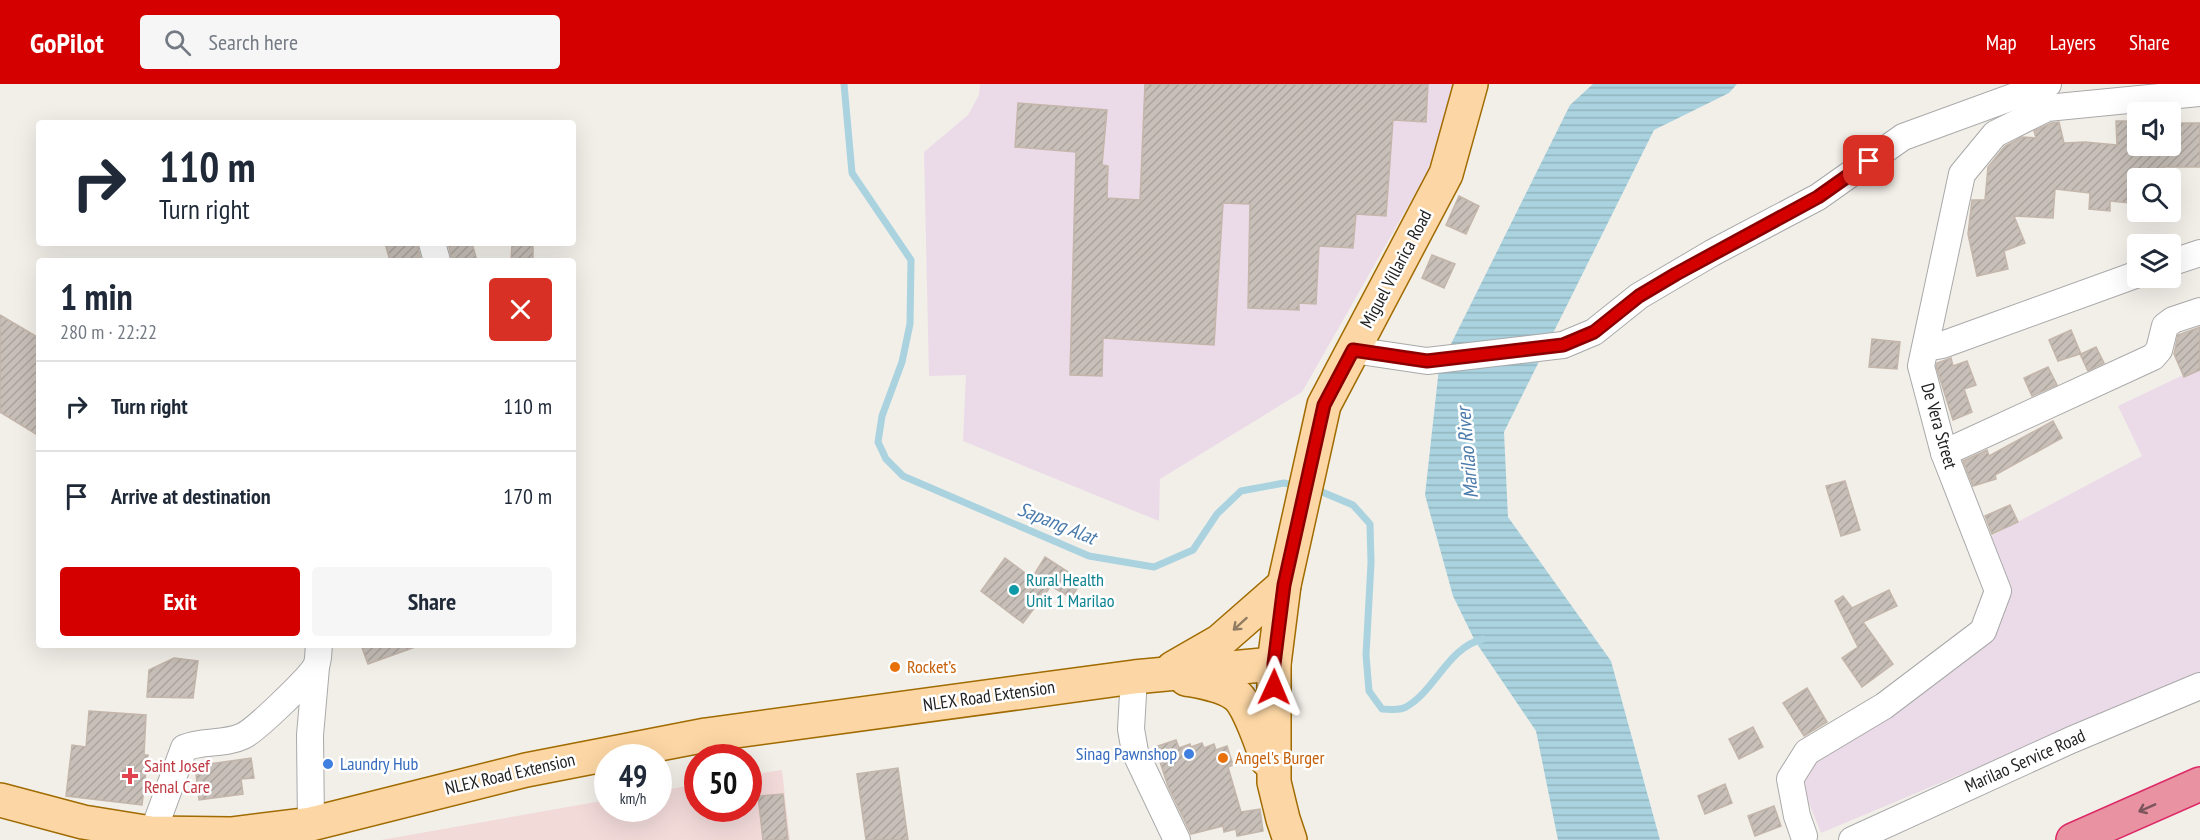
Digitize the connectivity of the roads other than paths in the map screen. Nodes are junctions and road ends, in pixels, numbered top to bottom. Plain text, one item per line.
1 (1471, 84) edge
2 (2048, 84) edge
3 (2200, 93) edge
4 (2200, 253) edge
5 (2181, 259) edge
6 (2127, 277) edge
7 (2200, 310) edge
8 (1926, 348) junction
9 (1353, 350) junction
10 (1944, 453) junction
11 (1284, 585) junction
12 (318, 656) edge
13 (1274, 664) junction
14 (1146, 676) junction
15 (2200, 686) edge
16 (1274, 782) junction
17 (2200, 784) edge
18 (0, 800) edge
19 (311, 824) junction
20 (151, 836) edge
21 (1804, 836) dead end
22 (1177, 840) edge
23 (1290, 840) edge
24 (1852, 840) edge
25 (2073, 840) edge

1 - 9 main road, Miguel Villarica Road
2 - 9 street
3 - 8 street, De Vera Street
4 - 5 street
6 - 8 street
7 - 10 street
8 - 10 street, De Vera Street
9 - 11 main road, Miguel Villarica Road
10 - 21 street, De Vera Street
11 - 13 main road, Miguel Villarica Road
11 -> 14 main road
12 - 19 street
12 - 20 street
13 - 14 main road, NLEX Road Extension
13 - 16 main road, Miguel Villarica Road
14 - 16 main road
14 - 19 main road, NLEX Road Extension
14 - 22 street
15 - 24 street, Marilao Service Road
16 - 23 main road, Miguel Villarica Road
17 -> 25 highway
18 - 20 main road, NLEX Road Extension
19 - 20 main road, NLEX Road Extension

